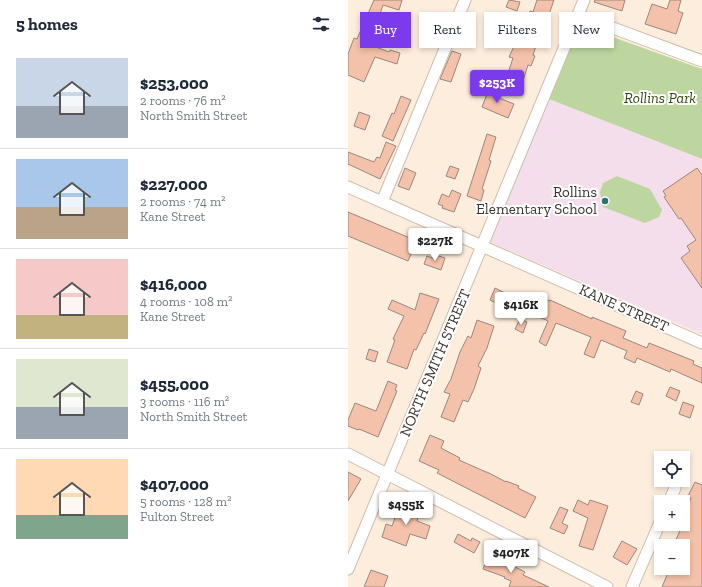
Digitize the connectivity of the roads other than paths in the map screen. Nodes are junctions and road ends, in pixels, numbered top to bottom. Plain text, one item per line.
1 (465, 0) edge
2 (584, 0) edge
3 (579, 12) edge
4 (614, 28) edge
5 (564, 48) edge
6 (702, 61) edge
7 (348, 188) edge
8 (382, 202) junction
9 (483, 246) junction
10 (702, 343) edge
11 (348, 454) edge
12 (388, 474) junction
13 (675, 488) dead end
14 (672, 495) edge
15 (656, 531) edge
16 (349, 562) edge
17 (607, 587) edge
18 (632, 587) edge

1 - 8 street
2 - 3 street, NORTH SMITH STREET
4 - 6 street
5 - 9 street, NORTH SMITH STREET
7 - 8 street, KANE STREET
8 - 9 street, KANE STREET
9 - 10 street, KANE STREET
9 - 12 street, NORTH SMITH STREET
11 - 12 street
12 - 16 street, NORTH SMITH STREET
12 - 17 street
13 - 14 street
15 - 18 street

